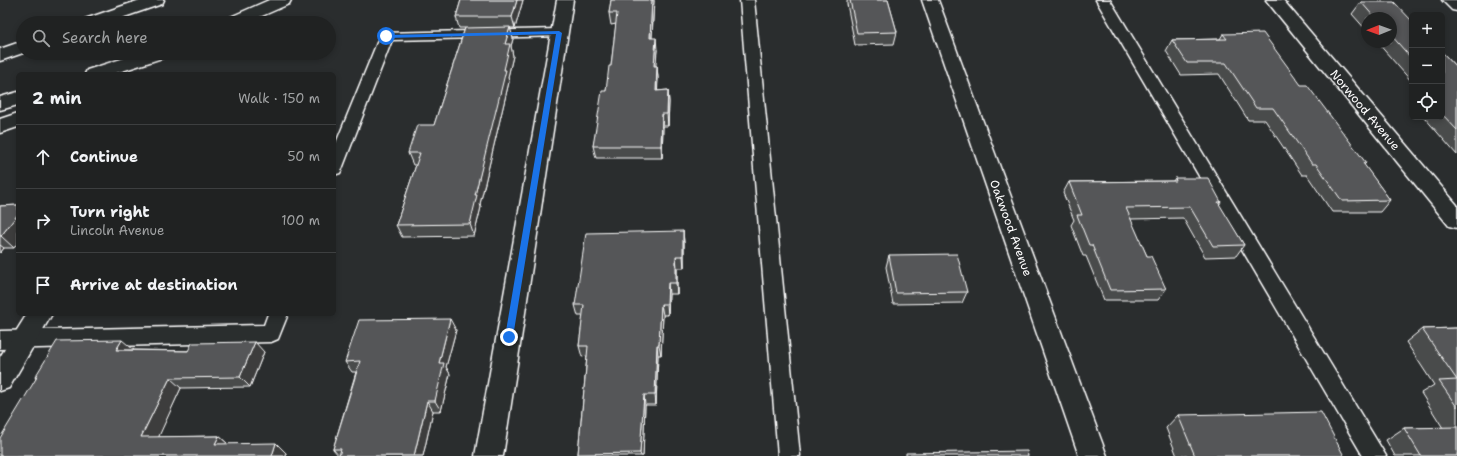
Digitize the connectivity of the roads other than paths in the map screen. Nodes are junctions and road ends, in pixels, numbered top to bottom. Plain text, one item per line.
1 (156, 0) edge
2 (283, 0) edge
3 (565, 0) edge
4 (747, 0) edge
5 (930, 0) edge
6 (1102, 0) edge
7 (1274, 0) edge
8 (1449, 0) edge
9 (1457, 7) edge
10 (111, 16) edge
11 (248, 16) edge
12 (559, 33) junction
13 (16, 49) edge
14 (0, 55) edge
15 (139, 60) edge
16 (147, 60) edge
17 (100, 72) edge
18 (125, 72) edge
19 (16, 99) edge
20 (0, 104) edge
21 (16, 121) edge
22 (0, 126) edge
23 (336, 164) edge
24 (1457, 220) edge
25 (39, 316) edge
26 (277, 316) edge
27 (25, 339) junction
28 (0, 340) edge
29 (0, 380) edge
30 (489, 456) edge
31 (789, 456) edge
32 (1092, 456) edge
33 (1375, 456) edge

1 - 10 main road
2 - 11 main road
3 - 12 main road
4 - 31 lane
5 - 32 main road, Oakwood Avenue
6 - 33 lane
7 - 24 main road, Norwood Avenue
8 - 9 lane
12 - 23 lane
12 - 30 main road
13 - 14 main road
15 - 17 main road
16 - 18 main road
19 - 20 main road
21 - 22 main road
25 - 27 main road
26 - 27 lane
27 - 28 lane
27 - 29 main road

